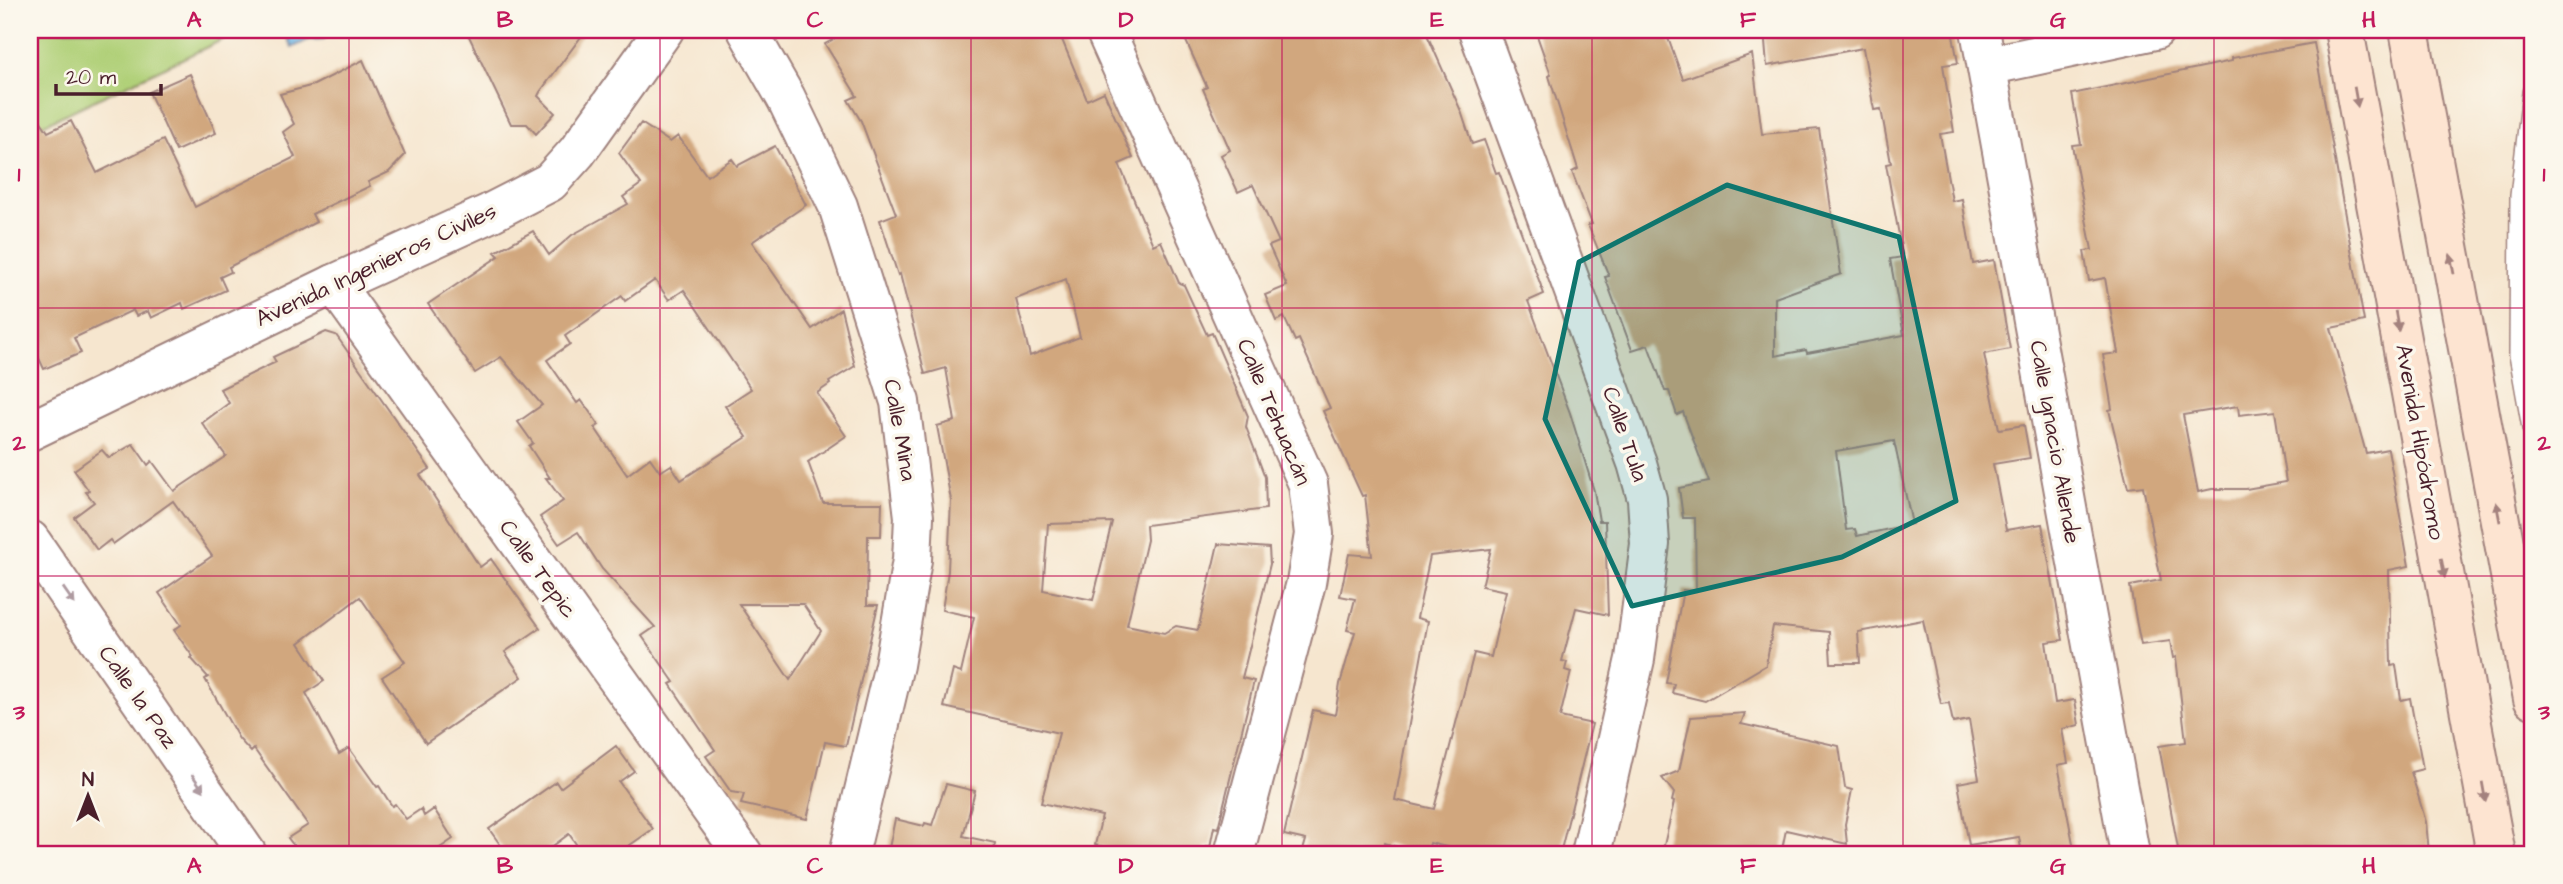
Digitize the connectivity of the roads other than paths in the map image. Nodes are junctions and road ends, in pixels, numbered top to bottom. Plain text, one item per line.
1 (664, 30) edge
2 (747, 30) edge
3 (1105, 30) edge
4 (1478, 30) edge
5 (1980, 30) edge
6 (2155, 30) edge
7 (2344, 30) edge
8 (2409, 30) edge
9 (1987, 66) junction
10 (2533, 93) edge
11 (334, 284) junction
12 (2533, 428) edge
13 (30, 430) edge
14 (30, 540) edge
15 (2533, 699) edge
16 (247, 854) edge
17 (743, 854) edge
18 (849, 854) edge
19 (1234, 854) edge
20 (1591, 854) edge
21 (2130, 854) edge
22 (2496, 854) edge

1 - 11 street, Avenida Ingenieros Civiles
2 - 18 street, Calle Mina
3 - 19 street, Calle Tehuacán
4 - 20 street, Calle Tula
5 - 9 street, Calle Ignacio Allende
6 - 9 street
7 -> 22 main road, Avenida Hipódromo
15 -> 8 main road
9 - 21 street, Calle Ignacio Allende
10 - 12 lane
11 - 13 street, Avenida Ingenieros Civiles
11 - 17 street, Calle Tepic
14 -> 16 street, Calle la Paz

